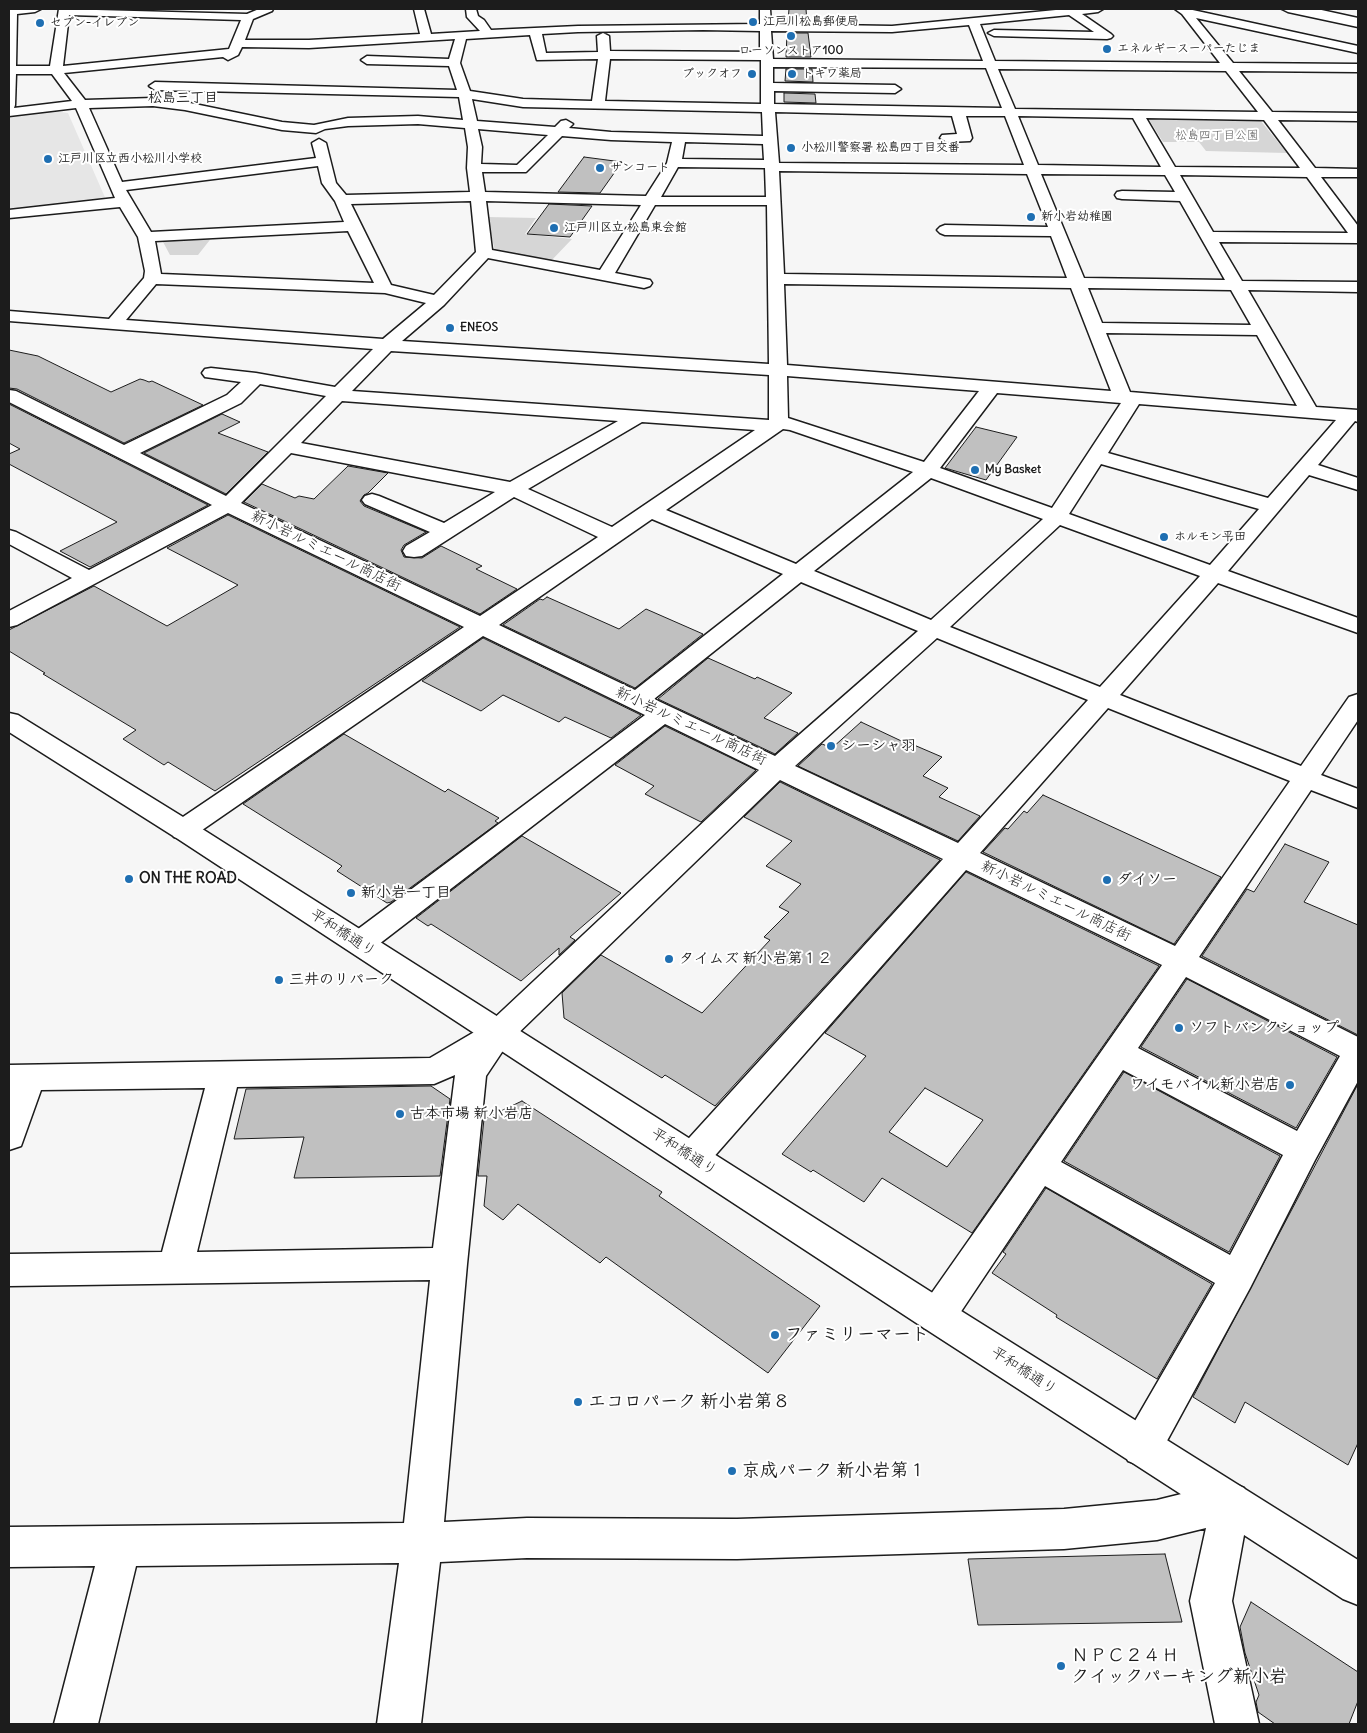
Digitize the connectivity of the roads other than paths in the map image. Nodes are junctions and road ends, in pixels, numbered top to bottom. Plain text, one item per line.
1 (35, 9) edge
2 (268, 9) edge
3 (419, 9) edge
4 (471, 9) edge
5 (765, 9) edge
6 (1041, 9) edge
7 (1098, 9) edge
8 (1288, 9) edge
9 (1303, 9) edge
10 (11, 10) edge
11 (64, 10) edge
12 (1183, 10) edge
13 (1070, 11) junction
14 (1052, 13) junction
15 (886, 15) dead end
16 (582, 16) dead end
17 (248, 17) junction
18 (977, 21) edge
19 (1358, 23) edge
20 (766, 28) junction
21 (578, 29) junction
22 (602, 29) junction
23 (892, 29) junction
24 (535, 30) junction
25 (488, 34) junction
26 (426, 37) junction
27 (461, 37) junction
28 (690, 41) junction
29 (235, 48) junction
30 (1358, 49) edge
31 (768, 52) junction
32 (604, 55) junction
33 (367, 60) dead end
34 (454, 63) junction
35 (111, 64) junction
36 (220, 64) dead end
37 (990, 65) junction
38 (1228, 67) junction
39 (1358, 68) edge
40 (9, 70) edge
41 (56, 70) junction
42 (203, 74) dead end
43 (240, 75) dead end
44 (123, 77) dead end
45 (305, 78) dead end
46 (767, 87) junction
47 (145, 88) junction
48 (895, 89) dead end
49 (465, 94) junction
50 (594, 103) junction
51 (81, 104) junction
52 (9, 105) edge
53 (768, 109) junction
54 (9, 112) edge
55 (958, 112) junction
56 (1009, 112) junction
57 (1137, 114) junction
58 (1268, 116) junction
59 (1358, 117) edge
60 (470, 124) junction
61 (316, 129) junction
62 (1280, 131) junction
63 (1300, 131) dead end
64 (556, 132) junction
65 (597, 135) junction
66 (947, 138) dead end
67 (679, 139) junction
68 (770, 140) junction
69 (586, 150) dead end
70 (323, 161) junction
71 (674, 163) junction
72 (772, 166) junction
73 (474, 168) junction
74 (1032, 170) junction
75 (1169, 171) junction
76 (1310, 173) junction
77 (1358, 173) edge
78 (118, 187) junction
79 (1122, 195) dead end
80 (477, 196) junction
81 (1184, 197) junction
82 (342, 200) junction
83 (651, 201) junction
84 (774, 201) junction
85 (124, 202) junction
86 (1334, 205) junction
87 (1350, 205) dead end
88 (9, 214) edge
89 (353, 226) junction
90 (945, 230) dead end
91 (1057, 232) junction
92 (146, 237) junction
93 (1208, 237) junction
94 (1358, 237) edge
95 (484, 254) junction
96 (605, 275) junction
97 (152, 279) junction
98 (774, 279) junction
99 (644, 283) dead end
100 (1077, 284) junction
101 (1237, 286) junction
102 (1358, 287) edge
103 (385, 288) junction
104 (438, 301) junction
105 (9, 316) edge
106 (113, 325) junction
107 (1095, 328) junction
108 (1262, 330) junction
109 (387, 345) junction
110 (778, 370) junction
111 (211, 374) dead end
112 (256, 378) junction
113 (992, 387) junction
114 (338, 394) junction
115 (1128, 399) junction
116 (14, 402) edge
117 (1310, 412) junction
118 (1354, 415) edge
119 (638, 417) junction
120 (776, 425) junction
121 (286, 446) junction
122 (124, 452) junction
123 (1096, 456) junction
124 (1305, 467) junction
125 (928, 470) junction
126 (1358, 484) edge
127 (513, 489) junction
128 (372, 500) dead end
129 (228, 505) junction
130 (1272, 506) junction
131 (650, 511) junction
132 (1057, 517) junction
133 (446, 531) junction
134 (9, 536) edge
135 (613, 536) junction
136 (414, 551) dead end
137 (798, 573) junction
138 (1214, 574) junction
139 (88, 578) junction
140 (9, 620) edge
141 (482, 626) junction
142 (1358, 626) edge
143 (934, 629) junction
144 (1103, 697) junction
145 (636, 701) junction
146 (1358, 702) edge
147 (662, 714) junction
148 (9, 721) edge
149 (778, 767) junction
150 (1306, 778) junction
151 (1358, 799) edge
152 (183, 830) junction
153 (962, 856) junction
154 (360, 943) junction
155 (1181, 961) junction
156 (499, 1033) junction
157 (1118, 1052) junction
158 (1358, 1052) edge
159 (224, 1075) junction
160 (19, 1078) edge
161 (9, 1136) edge
162 (1303, 1150) junction
163 (692, 1158) junction
164 (1040, 1168) junction
165 (449, 1264) junction
166 (176, 1267) junction
167 (9, 1270) edge
168 (1236, 1277) junction
169 (938, 1316) junction
170 (1142, 1447) junction
171 (1230, 1502) junction
172 (422, 1543) junction
173 (121, 1546) junction
174 (9, 1547) edge
175 (1358, 1584) edge
176 (76, 1724) edge
177 (399, 1724) edge
178 (1238, 1724) edge

1 - 10 street
2 - 17 street
3 - 26 street
4 - 25 street
5 - 20 street
6 - 14 street
7 - 13 street
8 - 19 street
9 - 19 street
10 - 40 street
11 - 17 street
11 - 41 street
12 - 30 street
12 - 38 street
13 - 14 street
13 - 18 street
14 - 18 street
15 - 23 street
16 - 21 street
17 - 29 street
18 - 23 street
18 - 37 street
20 - 23 street
20 - 28 street
20 - 31 street
21 - 22 street
21 - 24 street
22 - 28 street
22 - 32 street
24 - 25 street
24 - 32 street
25 - 27 street
26 - 27 street
26 - 29 street
27 - 34 street
28 - 31 street
28 - 32 street
29 - 35 street
29 - 36 street
31 - 37 street
31 - 46 street
32 - 50 street
33 - 34 street
34 - 49 street
35 - 41 street
35 - 44 street
37 - 38 street
37 - 56 street
38 - 39 street
38 - 58 street
40 - 41 street
40 - 52 street
41 - 51 street
42 - 47 street
43 - 45 street
46 - 48 street
46 - 53 street
47 - 49 street
47 - 51 street
49 - 50 street
49 - 60 street
50 - 53 street
50 - 64 street
51 - 54 street
51 - 61 street
51 - 78 street
53 - 55 street
53 - 68 street
55 - 56 street
55 - 66 street
56 - 57 street
56 - 74 street
57 - 58 street
57 - 75 street
58 - 59 street
58 - 62 street
60 - 61 street
60 - 64 street
60 - 73 street
61 - 70 street
62 - 63 street
62 - 76 street
64 - 65 street
64 - 73 street
65 - 67 street
65 - 69 street
67 - 68 street
67 - 71 street
68 - 72 street
70 - 78 street
70 - 82 street
71 - 72 street
71 - 83 street
72 - 74 street
72 - 84 street
73 - 80 street
74 - 75 street
74 - 91 street
75 - 76 street
75 - 81 street
76 - 77 street
76 - 86 street
78 - 85 street
79 - 81 street
80 - 82 street
80 - 83 street
80 - 95 street
81 - 93 street
82 - 89 street
83 - 84 street
83 - 96 street
84 - 98 street
85 - 88 street
85 - 92 street
86 - 87 street
86 - 94 street
89 - 92 street
89 - 103 street
90 - 91 street
91 - 100 street
92 - 97 street
93 - 94 street
93 - 101 street
95 - 96 street
95 - 104 street
96 - 99 street
97 - 103 street
97 - 106 street
98 - 100 street
98 - 110 street
100 - 101 street
100 - 107 street
101 - 102 street
101 - 108 street
103 - 104 street
104 - 109 street
105 - 106 street
106 - 109 street
107 - 108 street
107 - 115 street
108 - 117 street
109 - 110 street
109 - 114 street
110 - 113 street
110 - 120 street
111 - 112 street
112 - 114 street
112 - 122 street
113 - 115 street
113 - 125 street
114 - 119 street
114 - 121 street
115 - 117 street
115 - 123 street
116 - 122 street, 新小岩ルミエール商店街
117 - 118 street
118 - 124 street
119 - 120 street
119 - 127 street
120 - 125 street
120 - 131 street
121 - 127 street
121 - 129 street
122 - 129 street, 新小岩ルミエール商店街
123 - 130 street
123 - 132 street
124 - 126 street
124 - 130 street
125 - 132 street
125 - 137 street
127 - 133 street
127 - 135 street
128 - 133 street
129 - 139 street
129 - 141 street, 新小岩ルミエール商店街
130 - 138 street
131 - 135 street
131 - 137 street
132 - 138 street
132 - 143 street
133 - 136 street
134 - 139 street
135 - 141 street
137 - 143 street
137 - 145 street
138 - 142 street
138 - 144 street
139 - 140 street
141 - 145 street, 新小岩ルミエール商店街
141 - 152 street
143 - 144 street
143 - 149 street
144 - 150 street
144 - 153 street
145 - 147 street, 新小岩ルミエール商店街
146 - 150 street
147 - 149 street, 新小岩ルミエール商店街
147 - 154 street
148 - 152 street, 平和橋通り
149 - 153 street, 新小岩ルミエール商店街
149 - 156 street
150 - 151 street
150 - 155 street
152 - 154 street, 平和橋通り
153 - 155 street, 新小岩ルミエール商店街
153 - 163 street
154 - 156 street, 平和橋通り
155 - 157 street
155 - 158 street, 新小岩ルミエール商店街
156 - 159 street
156 - 163 street, 平和橋通り
156 - 165 street
157 - 162 street
157 - 164 street
158 - 162 street
159 - 160 street
159 - 166 street
160 - 161 street
162 - 168 street
163 - 169 street, 平和橋通り
164 - 168 street
164 - 169 street
165 - 166 street
165 - 172 street
166 - 167 street
168 - 170 street
169 - 170 street, 平和橋通り
170 - 171 street, 平和橋通り
171 - 172 street
171 - 175 street, 平和橋通り
171 - 178 street
172 - 173 street
172 - 177 street
173 - 174 street
173 - 176 street

